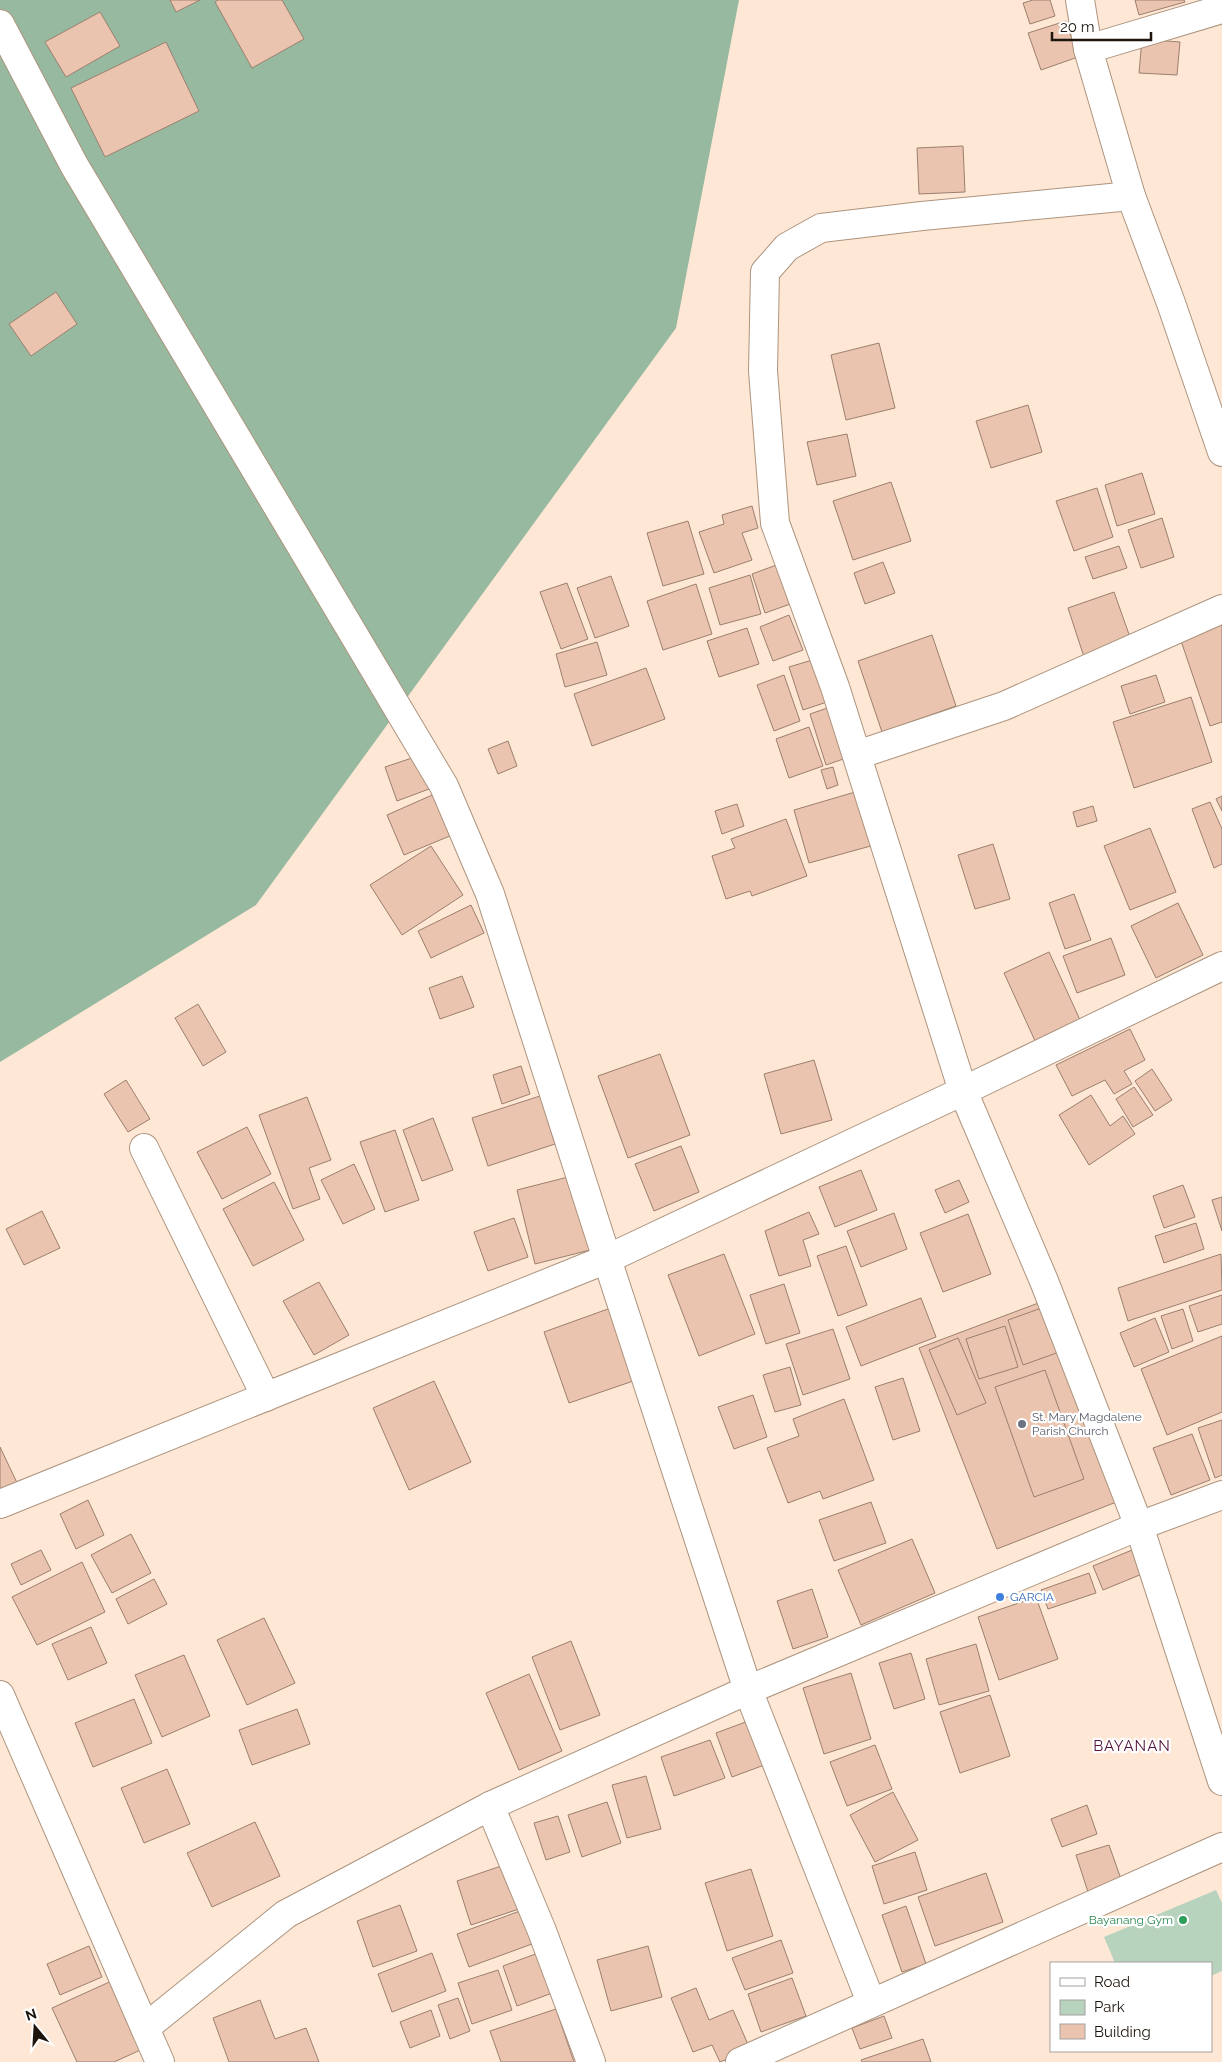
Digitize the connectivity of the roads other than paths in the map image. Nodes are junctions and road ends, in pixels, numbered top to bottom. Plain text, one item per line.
1 (1080, 0) edge
2 (1222, 9) edge
3 (0, 24) edge
4 (1088, 49) junction
5 (1131, 196) junction
6 (1222, 452) edge
7 (1222, 609) edge
8 (857, 755) junction
9 (1222, 966) edge
10 (963, 1091) junction
11 (144, 1148) dead end
12 (607, 1259) junction
13 (266, 1397) junction
14 (1222, 1495) edge
15 (0, 1504) edge
16 (1139, 1526) junction
17 (748, 1690) junction
18 (0, 1695) edge
19 (1222, 1781) edge
20 (490, 1806) junction
21 (1222, 1846) edge
22 (871, 2002) junction
23 (145, 2028) junction
24 (160, 2062) edge
25 (591, 2062) edge
26 (740, 2062) edge

1 - 4 street
2 - 4 street
3 - 12 street
4 - 5 street
5 - 6 street
5 - 8 street
7 - 8 street
8 - 10 street
9 - 10 street
10 - 12 street
10 - 16 street
11 - 13 street
12 - 13 street
12 - 17 street
13 - 15 street
14 - 16 street
16 - 17 street
16 - 19 street
17 - 20 street
17 - 22 street
18 - 23 street
20 - 23 street
20 - 25 street
21 - 22 street
22 - 26 street
23 - 24 street

